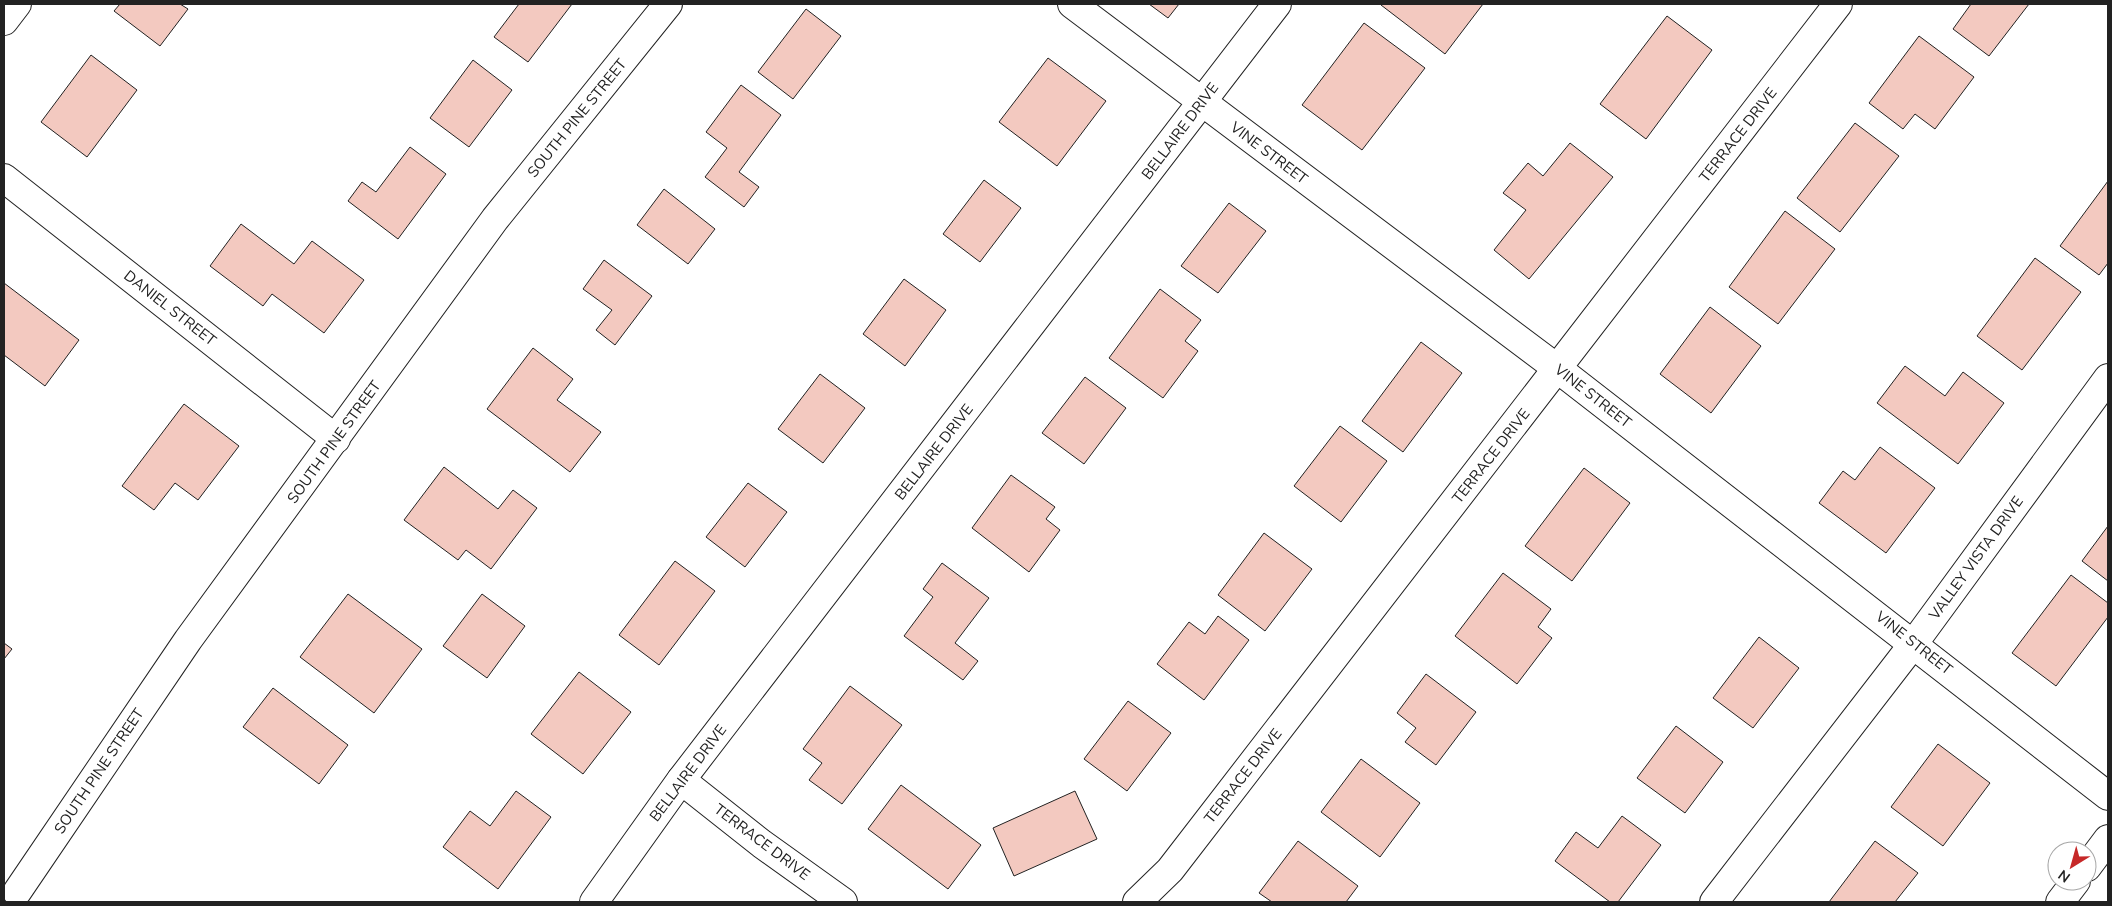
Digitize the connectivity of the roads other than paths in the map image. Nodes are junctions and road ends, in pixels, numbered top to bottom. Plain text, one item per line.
1 (17, 4) edge
2 (668, 4) edge
3 (1072, 4) edge
4 (1276, 4) edge
5 (1838, 4) edge
6 (4, 21) edge
7 (1202, 102) junction
8 (4, 178) edge
9 (1558, 369) junction
10 (2108, 378) edge
11 (336, 439) junction
12 (1914, 643) junction
13 (681, 780) junction
14 (2108, 796) edge
15 (2108, 839) edge
16 (2097, 853) edge
17 (2068, 891) edge
18 (17, 892) edge
19 (594, 902) edge
20 (843, 902) edge
21 (1137, 902) edge
22 (1714, 902) edge
23 (2060, 902) edge

1 - 6 street
2 - 11 street, SOUTH PINE STREET
3 - 7 street, VINE STREET
4 - 7 street, BELLAIRE DRIVE
5 - 9 street, TERRACE DRIVE
7 - 9 street, VINE STREET
7 - 13 street, BELLAIRE DRIVE
8 - 11 street, DANIEL STREET
9 - 12 street, VINE STREET
9 - 21 street, TERRACE DRIVE
10 - 12 street, VALLEY VISTA DRIVE
11 - 18 street, SOUTH PINE STREET
12 - 14 street, VINE STREET
12 - 22 street, VALLEY VISTA DRIVE
13 - 19 street, BELLAIRE DRIVE
13 - 20 street, TERRACE DRIVE
15 - 16 street
17 - 23 street

